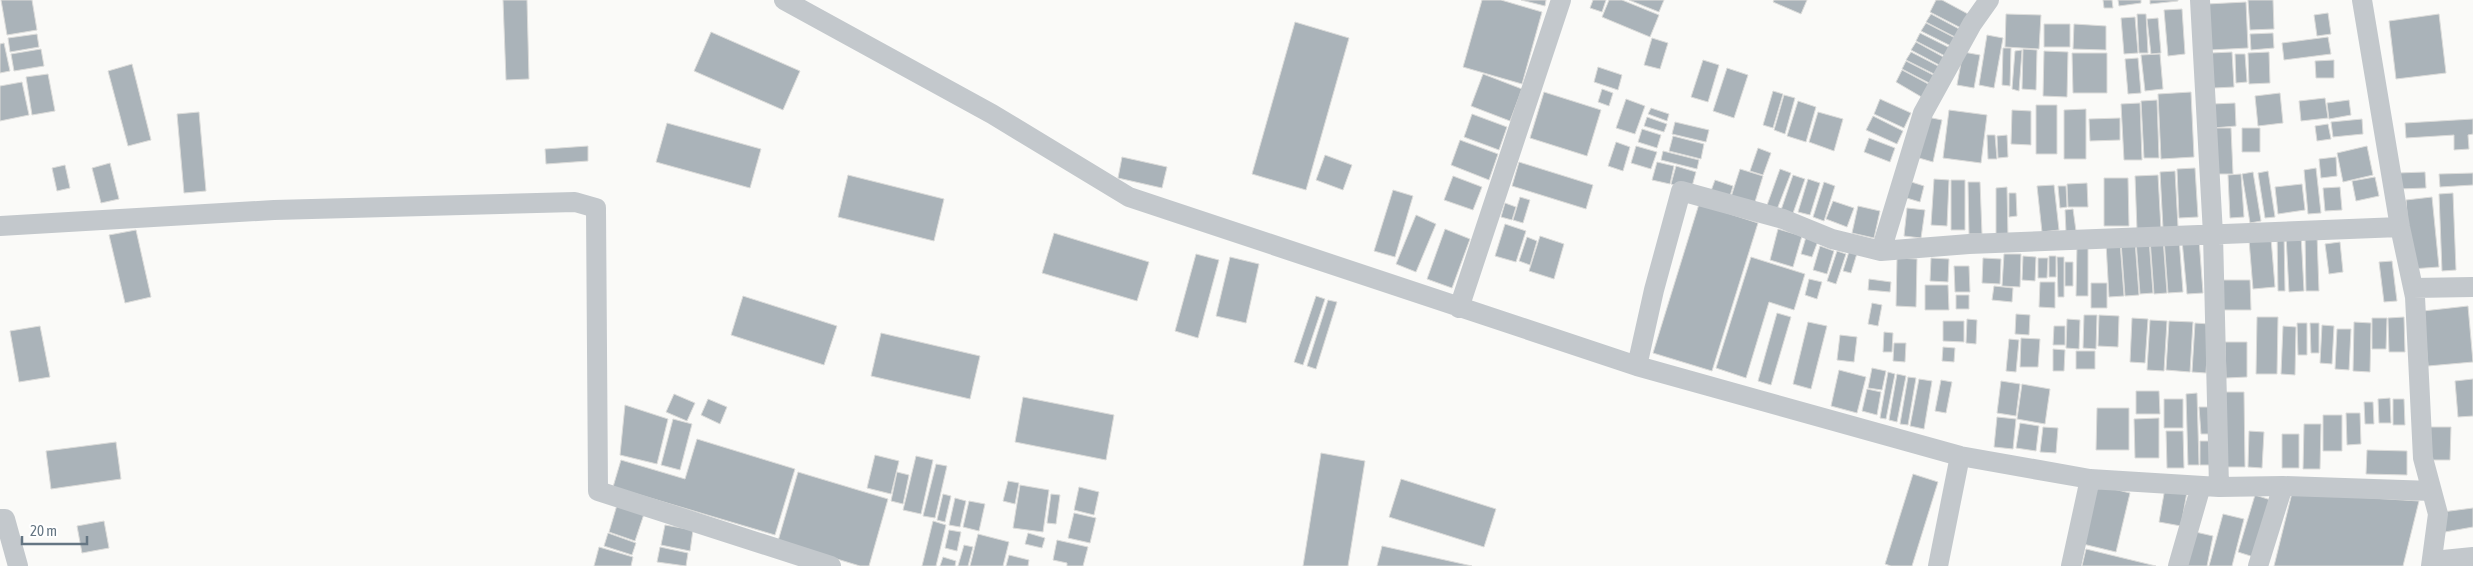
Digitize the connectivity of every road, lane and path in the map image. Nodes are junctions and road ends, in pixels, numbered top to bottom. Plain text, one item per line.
1 (784, 0) edge
2 (1561, 0) edge
3 (1988, 0) edge
4 (2200, 0) edge
5 (2362, 0) edge
6 (0, 226) edge
7 (2400, 227) junction
8 (2213, 234) junction
9 (1881, 251) junction
10 (2473, 287) edge
11 (2413, 288) junction
12 (1459, 308) junction
13 (1637, 366) junction
14 (1960, 456) junction
15 (2090, 479) junction
16 (2210, 486) junction
17 (2283, 486) junction
18 (2432, 491) junction
19 (0, 519) edge
20 (2473, 557) edge
21 (2432, 563) edge
22 (18, 566) edge
23 (830, 566) edge
24 (1938, 566) edge
25 (2071, 566) edge
26 (2178, 566) edge
27 (2258, 566) edge

1 - 12 street
2 - 12 street
3 - 9 street
4 - 8 street
5 - 7 street
6 - 23 street
7 - 8 street
7 - 11 street
8 - 9 street
8 - 16 street
9 - 13 street
10 - 11 street
11 - 18 street
12 - 13 street
13 - 14 street
14 - 15 street
14 - 24 street
15 - 16 street
15 - 25 street
16 - 17 street
16 - 26 street
17 - 18 street
17 - 27 street
18 - 21 street
19 - 22 street
20 - 21 street

